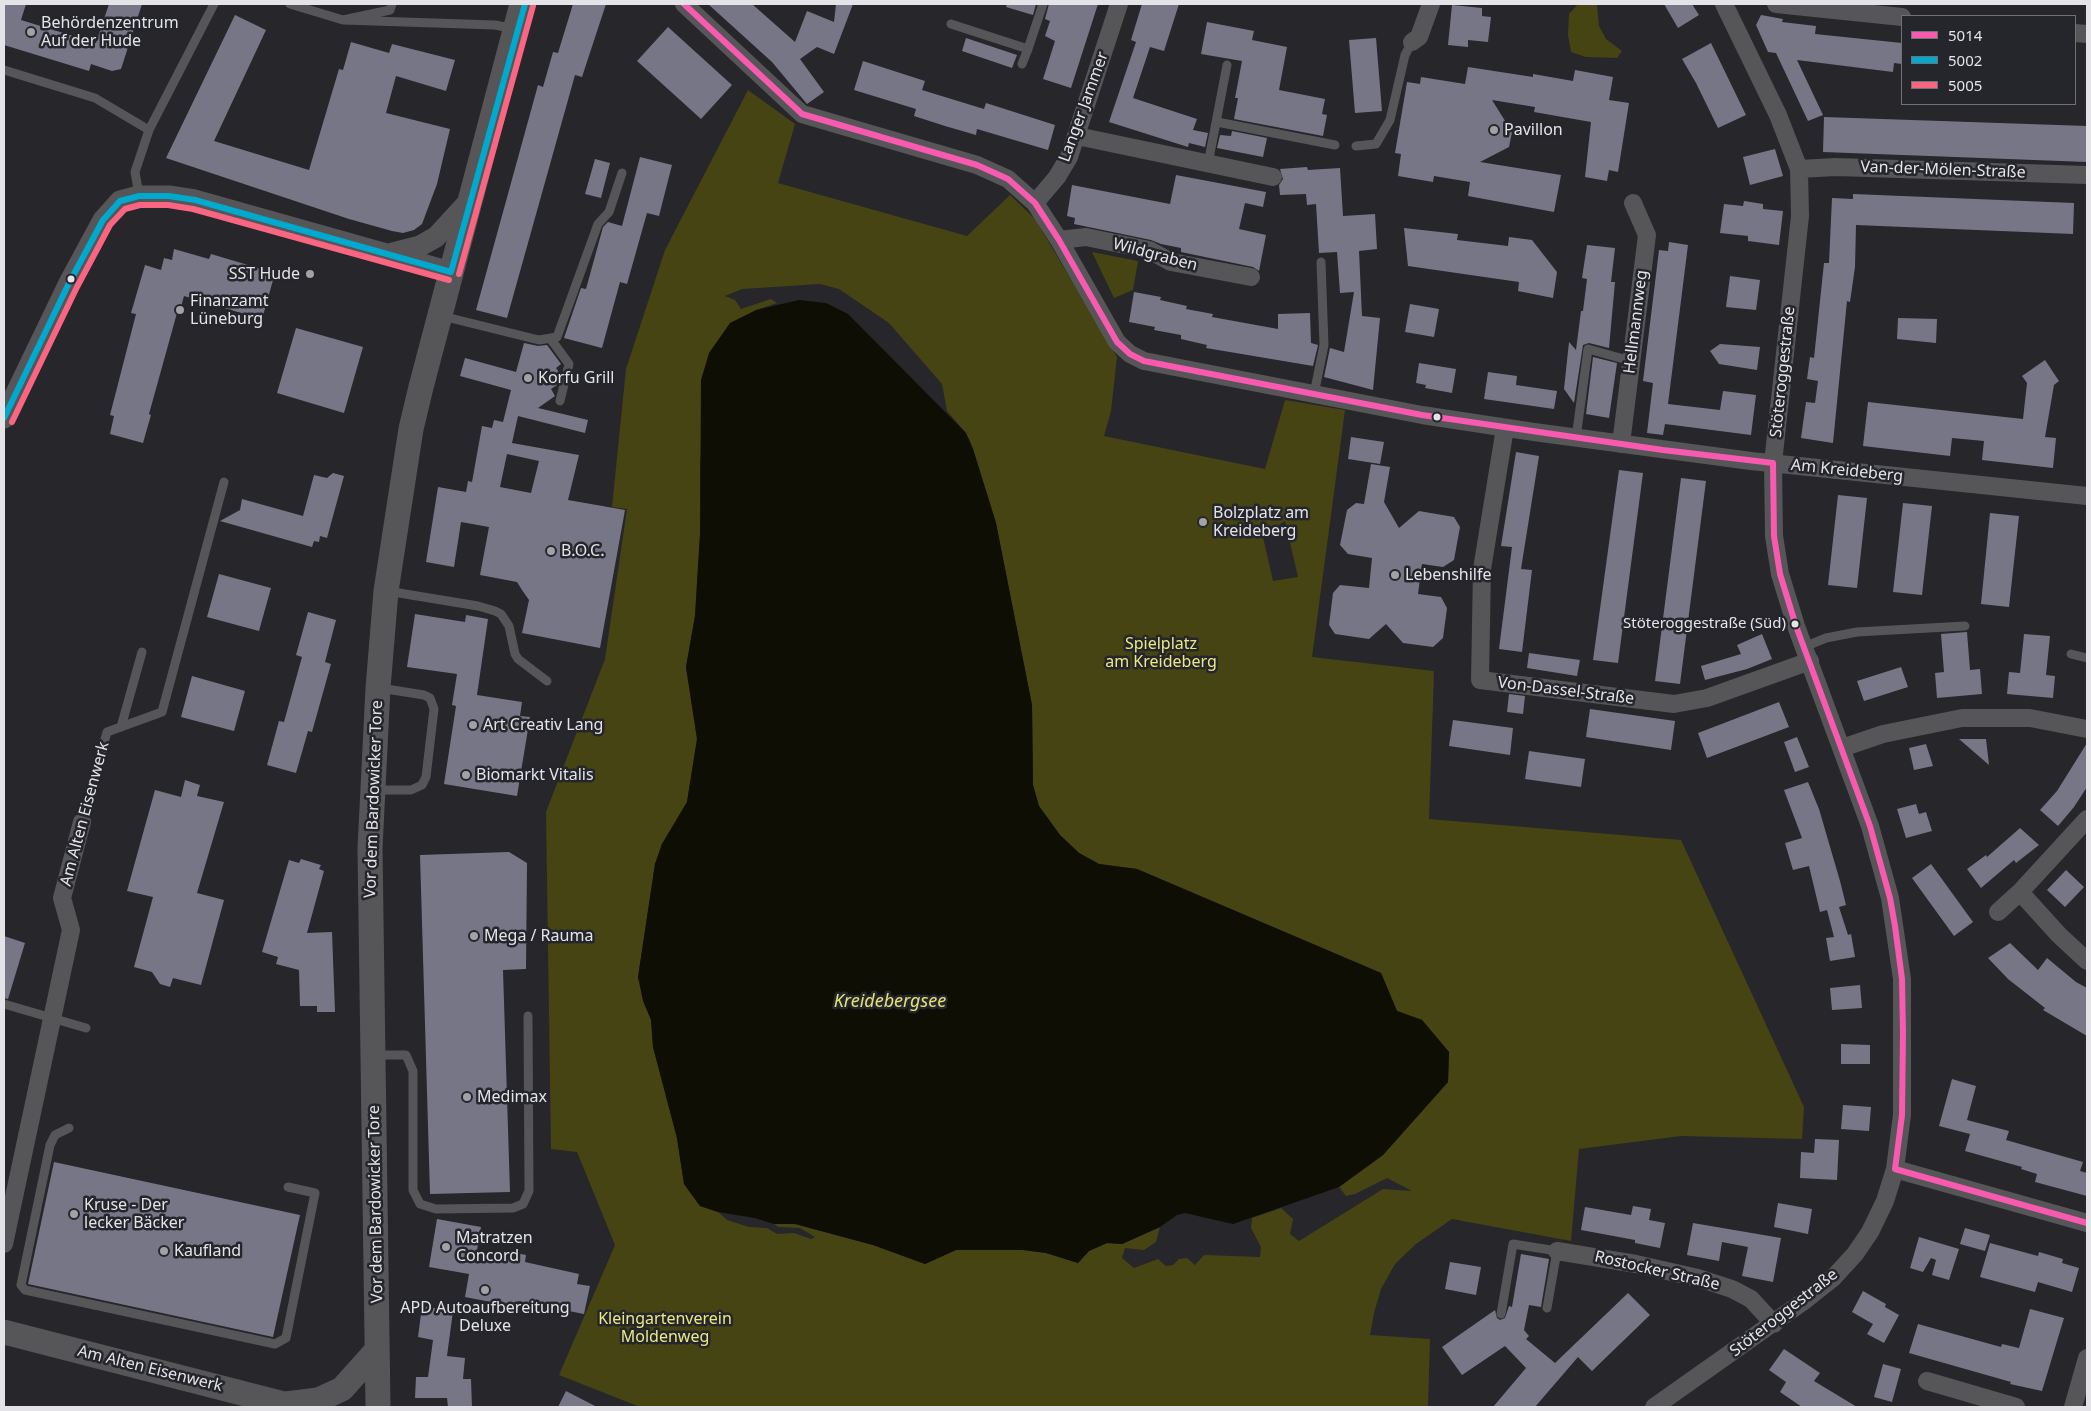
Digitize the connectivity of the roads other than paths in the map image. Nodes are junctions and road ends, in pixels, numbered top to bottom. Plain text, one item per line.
1 (214, 4) edge
2 (290, 4) edge
3 (392, 4) edge
4 (684, 4) edge
5 (1043, 4) edge
6 (1119, 4) edge
7 (1430, 4) edge
8 (1776, 4) edge
9 (1728, 5) edge
10 (521, 12) edge
11 (1901, 17) edge
12 (343, 20) junction
13 (955, 23) dead end
14 (1412, 42) joint
15 (1028, 49) junction
16 (1022, 64) dead end
17 (1227, 65) dead end
18 (4, 70) edge
19 (1216, 122) junction
20 (149, 130) junction
21 (1077, 136) junction
22 (1335, 145) dead end
23 (1356, 146) dead end
24 (1208, 164) junction
25 (1799, 169) junction
26 (622, 174) dead end
27 (2087, 175) edge
28 (1273, 177) dead end
29 (139, 196) junction
30 (470, 200) junction
31 (1035, 203) junction
32 (1633, 203) dead end
33 (1059, 240) junction
34 (388, 254) junction
35 (1321, 262) dead end
36 (452, 272) junction
37 (1250, 277) dead end
38 (440, 316) junction
39 (550, 338) junction
40 (1632, 361) junction
41 (1314, 394) junction
42 (560, 400) dead end
43 (4, 418) edge
44 (1505, 428) junction
45 (1576, 438) junction
46 (1621, 444) junction
47 (1773, 463) junction
48 (224, 482) dead end
49 (2087, 496) edge
50 (386, 591) junction
51 (1965, 626) dead end
52 (142, 652) dead end
53 (1807, 654) junction
54 (2071, 654) dead end
55 (2087, 658) edge
56 (547, 681) dead end
57 (378, 688) junction
58 (120, 727) junction
59 (2087, 729) edge
60 (1842, 748) junction
61 (372, 790) junction
62 (2087, 820) edge
63 (82, 822) joint
64 (2020, 892) junction
65 (1998, 912) dead end
66 (2087, 961) edge
67 (4, 1004) edge
68 (528, 1016) dead end
69 (50, 1019) junction
70 (86, 1028) dead end
71 (374, 1055) junction
72 (68, 1128) dead end
73 (1895, 1169) junction
74 (288, 1187) dead end
75 (2087, 1223) edge
76 (4, 1244) edge
77 (1557, 1251) junction
78 (1547, 1308) dead end
79 (1501, 1314) dead end
80 (1774, 1324) junction
81 (4, 1332) edge
82 (377, 1350) junction
83 (2087, 1358) edge
84 (1927, 1381) dead end
85 (291, 1405) edge
86 (378, 1407) edge
87 (1657, 1407) edge
88 (2016, 1407) edge
89 (2073, 1407) edge

1 - 20 lane
2 - 12 lane
3 - 12 lane
4 - 31 street, Am Kreideberg
5 - 15 lane
6 - 21 street, Langer Jammer
7 - 14 street
8 - 11 street
9 - 25 street, Stöteroggestraße
10 - 12 lane
10 - 30 main road, Vor dem Bardowicker Tore
13 - 15 lane
14 - 23 lane
15 - 16 lane
17 - 19 lane
18 - 20 lane
19 - 22 lane
19 - 24 lane
20 - 29 lane
21 - 24 street
21 - 31 street, Langer Jammer
24 - 28 street
25 - 27 street, Van-der-Mölen-Straße
25 - 47 street, Stöteroggestraße
26 - 39 lane
29 - 34 street
29 - 43 street
30 - 34 street, Vor dem Bardowicker Tore
30 - 36 main road, Vor dem Bardowicker Tore
31 - 33 street, Am Kreideberg
32 - 40 street, Hellmannweg
33 - 37 street, Wildgraben
33 - 41 street, Am Kreideberg
34 - 36 street
35 - 41 lane
36 - 38 main road, Vor dem Bardowicker Tore
38 - 39 lane
38 - 50 main road, Vor dem Bardowicker Tore
39 - 42 lane
40 - 45 lane
40 - 46 street, Hellmannweg
41 - 44 street, Am Kreideberg
44 - 45 street, Am Kreideberg
44 - 53 street, Von-Dassel-Straße
45 - 46 street, Am Kreideberg
46 - 47 street, Am Kreideberg
47 - 49 street, Am Kreideberg
47 - 53 street, Stöteroggestraße
48 - 58 lane, Am Alten Eisenwerk
50 - 56 lane
50 - 57 main road, Vor dem Bardowicker Tore
51 - 53 lane
52 - 58 lane
53 - 60 street, Stöteroggestraße
54 - 55 lane
57 - 61 main road, Vor dem Bardowicker Tore
57 - 61 lane
58 - 63 lane, Am Alten Eisenwerk
59 - 60 street
60 - 73 street, Stöteroggestraße
61 - 71 main road, Vor dem Bardowicker Tore
62 - 64 street
63 - 69 street, Am Alten Eisenwerk
64 - 65 street
64 - 66 street
67 - 69 lane
68 - 71 lane
69 - 70 lane
69 - 76 street, Am Alten Eisenwerk
71 - 82 main road, Vor dem Bardowicker Tore
72 - 74 lane
73 - 75 street
73 - 80 street, Stöteroggestraße
77 - 78 lane
77 - 79 lane, Rostocker Straße
77 - 80 street, Rostocker Straße
80 - 87 street, Stöteroggestraße
81 - 85 main road, Am Alten Eisenwerk
82 - 85 main road
82 - 86 main road, Vor dem Bardowicker Tore
83 - 89 street
84 - 88 street

